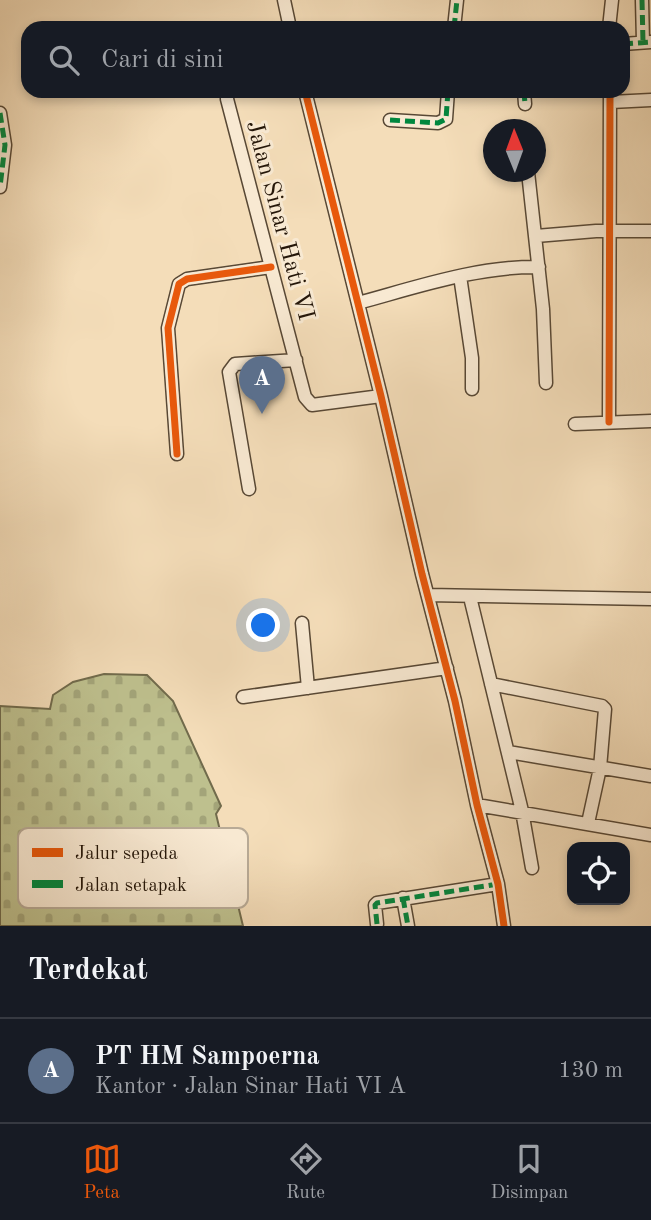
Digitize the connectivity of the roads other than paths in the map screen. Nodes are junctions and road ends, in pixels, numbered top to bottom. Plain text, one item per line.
1 (284, 0) edge
2 (457, 0) edge
3 (612, 0) edge
4 (642, 0) edge
5 (288, 21) edge
6 (455, 21) edge
7 (610, 21) edge
8 (647, 42) edge
9 (227, 98) edge
10 (307, 98) edge
11 (448, 98) edge
12 (611, 98) edge
13 (624, 98) edge
14 (651, 100) edge
15 (0, 113) edge
16 (390, 120) dead end
17 (529, 182) edge
18 (0, 187) edge
19 (651, 231) edge
20 (610, 232) junction
21 (536, 236) junction
22 (271, 267) junction
23 (539, 267) junction
24 (460, 276) junction
25 (358, 303) junction
26 (296, 360) junction
27 (546, 383) dead end
28 (472, 389) dead end
29 (381, 396) junction
30 (651, 421) edge
31 (609, 422) junction
32 (575, 424) dead end
33 (177, 454) dead end
34 (250, 489) dead end
35 (428, 595) junction
36 (470, 597) junction
37 (651, 599) edge
38 (302, 623) dead end
39 (447, 667) junction
40 (491, 684) junction
41 (308, 688) junction
42 (243, 696) dead end
43 (508, 752) junction
44 (600, 768) junction
45 (651, 776) edge
46 (477, 805) junction
47 (522, 811) junction
48 (587, 823) junction
49 (651, 835) edge
50 (532, 868) dead end
51 (498, 884) junction
52 (403, 898) junction
53 (377, 924) edge
54 (408, 926) edge
55 (504, 926) edge

1 - 5 street
2 - 6 street
3 - 7 street
4 - 8 street
9 - 22 street, Jalan Sinar Hati VI
10 - 25 street
11 - 16 street
12 - 20 street
13 - 14 street
15 - 18 street
17 - 21 street
19 - 20 street
20 - 21 street
20 - 31 street
21 - 23 street
22 - 26 street, Jalan Sinar Hati VI
22 - 33 street
23 - 24 street
23 - 27 street
24 - 25 street
24 - 28 street
25 - 29 street
26 - 29 street, Jalan Sinar Hati VI
26 - 34 street
29 - 35 street
30 - 31 street
31 - 32 street
35 - 36 street
35 - 39 street
36 - 37 street
36 - 40 street
38 - 41 street
39 - 41 street
39 - 46 street
40 - 43 street
40 - 44 street
41 - 42 street
43 - 44 street
43 - 47 street
44 - 45 street
44 - 48 street
46 - 47 street
46 - 51 street
47 - 48 street
47 - 50 street
48 - 49 street
51 - 52 street
51 - 55 street
52 - 53 street
52 - 54 street

